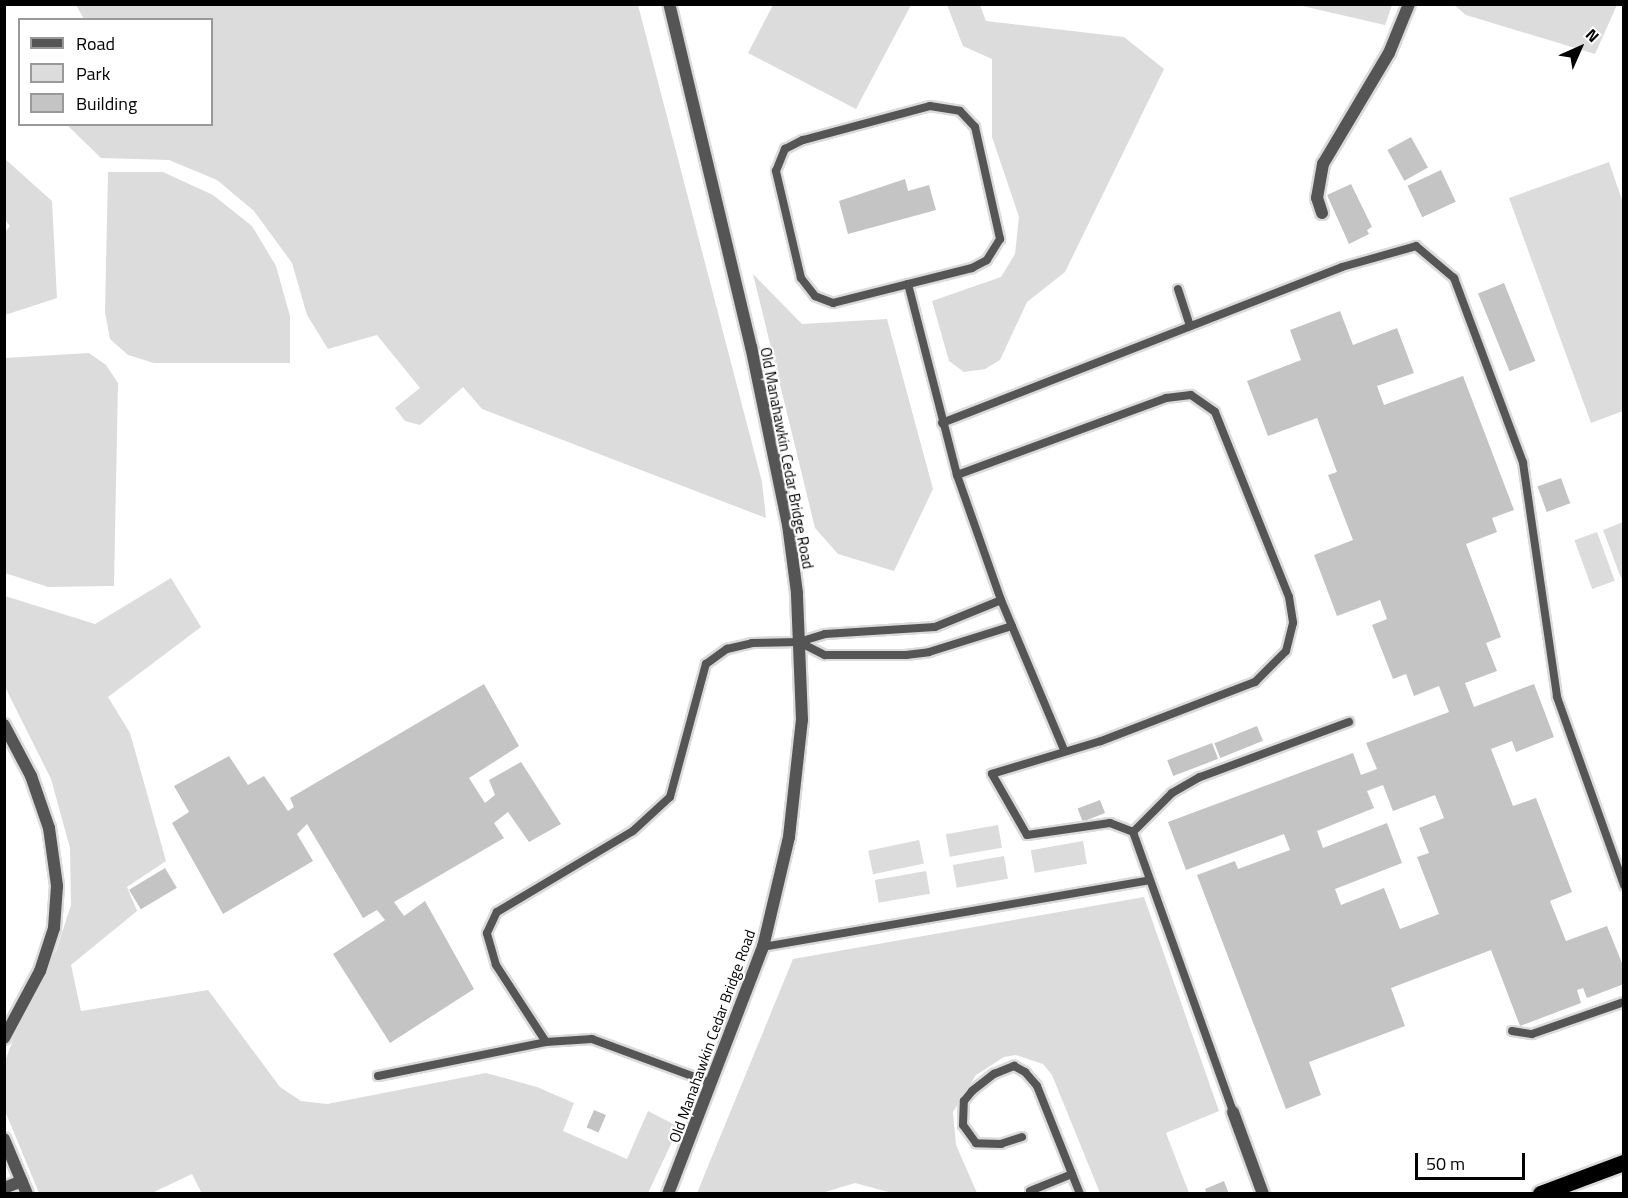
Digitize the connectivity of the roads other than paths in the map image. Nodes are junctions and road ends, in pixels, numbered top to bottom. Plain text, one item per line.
1 (669, 4) edge
2 (1409, 4) edge
3 (1322, 213) dead end
4 (908, 284) junction
5 (1178, 289) dead end
6 (1191, 326) junction
7 (942, 423) junction
8 (957, 475) junction
9 (1000, 600) junction
10 (1012, 626) junction
11 (800, 642) junction
12 (1349, 722) dead end
13 (4, 725) edge
14 (1064, 750) junction
15 (1133, 832) junction
16 (1149, 880) junction
17 (1623, 885) edge
18 (763, 947) junction
19 (1623, 1002) edge
20 (1512, 1031) dead end
21 (4, 1038) edge
22 (546, 1042) junction
23 (378, 1076) dead end
24 (711, 1083) junction
25 (1233, 1112) joint
26 (1022, 1137) dead end
27 (4, 1139) edge
28 (1623, 1163) edge
29 (1072, 1173) junction
30 (22, 1181) junction
31 (4, 1188) edge
32 (1030, 1191) dead end
33 (27, 1194) edge
34 (668, 1194) edge
35 (1080, 1194) edge
36 (1263, 1194) edge
37 (1541, 1194) edge

1 - 11 street, Old Manahawkin Cedar Bridge Road
2 - 3 street
4 - 4 lane
4 - 7 lane
5 - 6 lane
6 - 7 lane
6 - 17 lane
7 - 8 lane
8 - 9 lane
8 - 14 lane
9 - 10 lane
9 - 11 lane
10 - 11 lane
10 - 14 lane
11 - 18 street, Old Manahawkin Cedar Bridge Road
11 - 22 lane
12 - 15 lane
13 - 21 street
14 - 15 lane
15 - 16 lane
16 - 18 lane
16 - 25 lane
18 - 24 street, Old Manahawkin Cedar Bridge Road
19 - 20 lane
22 - 23 lane
22 - 24 lane
24 - 34 street, Old Manahawkin Cedar Bridge Road
25 - 36 street
26 - 29 lane
27 - 30 street
28 - 37 highway
29 - 32 lane
29 - 35 lane
30 - 31 street
30 - 33 street

